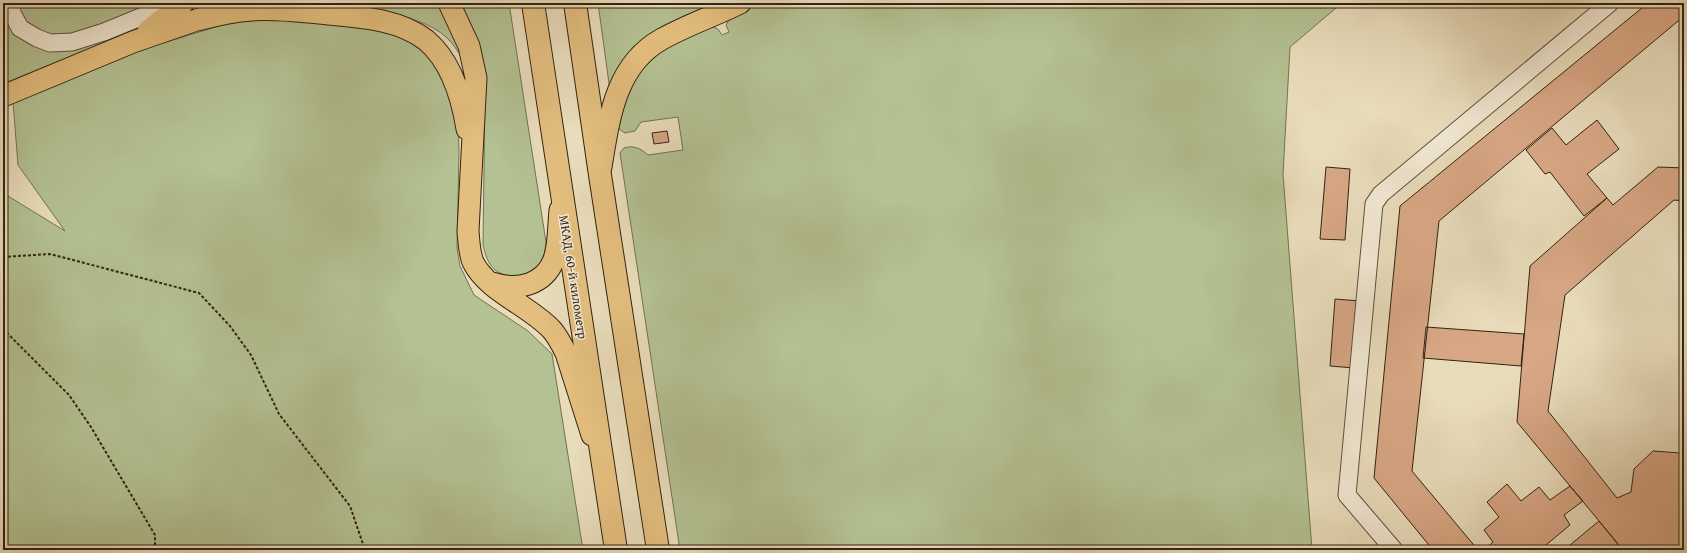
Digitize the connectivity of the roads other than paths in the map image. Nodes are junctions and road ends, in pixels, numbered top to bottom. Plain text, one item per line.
1 (11, 3) edge
2 (175, 3) edge
3 (183, 3) edge
4 (212, 3) edge
5 (238, 3) edge
6 (449, 3) edge
7 (533, 3) edge
8 (575, 3) edge
9 (740, 3) edge
10 (1610, 3) edge
11 (198, 20) junction
12 (133, 42) junction
13 (3, 96) edge
14 (471, 155) junction
15 (600, 175) junction
16 (561, 193) junction
17 (488, 281) junction
18 (604, 476) junction
19 (616, 550) edge
20 (658, 550) edge
21 (1394, 550) edge

1 - 2 lane
3 - 12 main road
4 - 12 main road
5 - 11 main road
6 - 14 main road
7 - 16 highway, МКАД, 60-й километр
8 - 15 highway
9 - 15 main road
10 - 21 lane
11 - 12 main road
11 - 14 main road
12 - 13 main road
14 - 17 main road
15 - 20 highway
16 - 17 main road
16 - 18 highway, МКАД, 60-й километр
17 - 18 main road
18 - 19 highway, МКАД, 60-й километр

